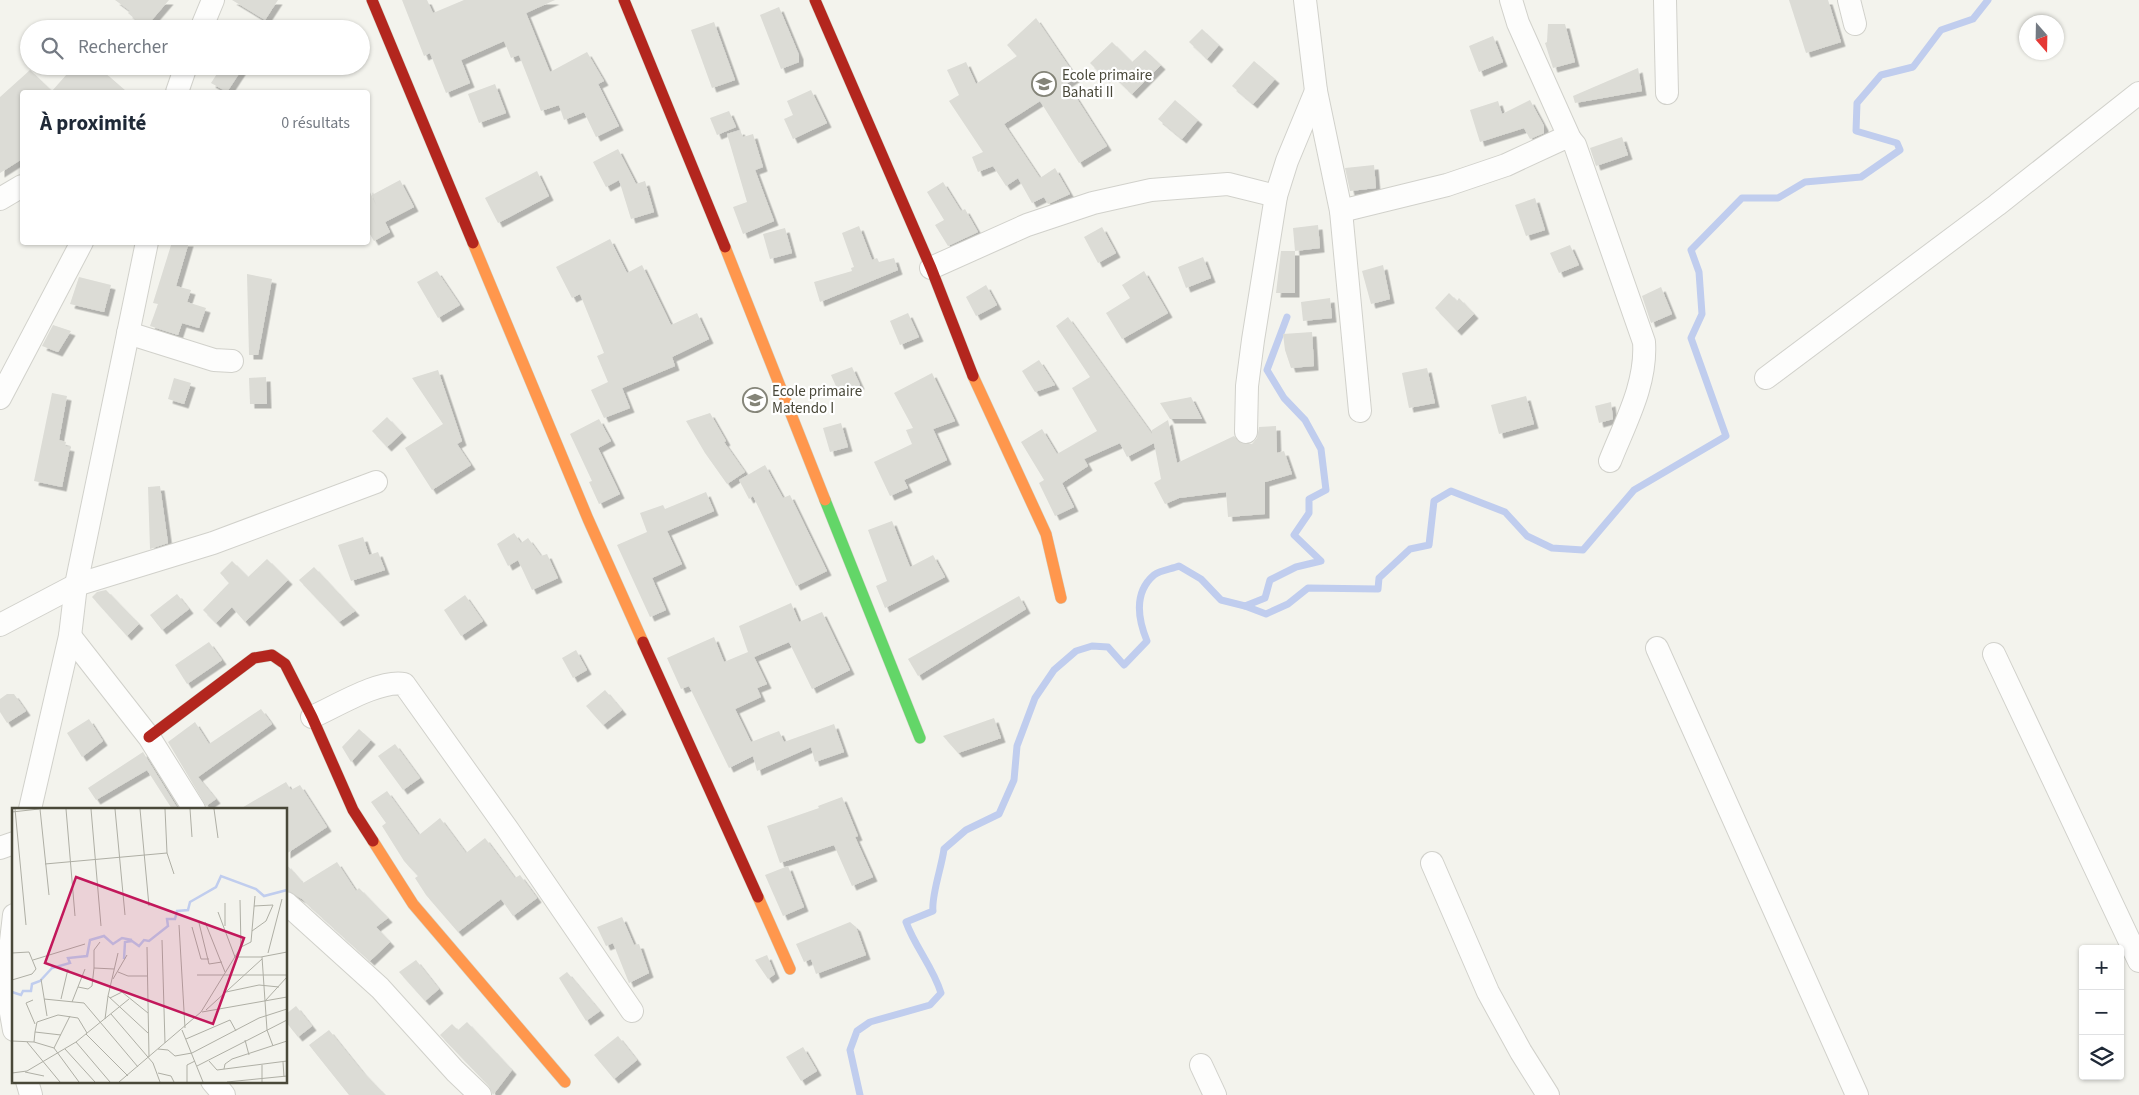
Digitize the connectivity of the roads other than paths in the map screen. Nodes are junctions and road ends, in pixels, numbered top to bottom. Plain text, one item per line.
1 (213, 0) edge
2 (372, 0) edge
3 (624, 0) edge
4 (815, 0) edge
5 (1305, 0) edge
6 (1511, 0) edge
7 (1665, 0) edge
8 (1849, 0) edge
9 (205, 20) edge
10 (1855, 24) dead end
11 (182, 75) edge
12 (175, 90) edge
13 (1316, 91) junction
14 (2139, 92) edge
15 (1667, 93) dead end
16 (1570, 139) junction
17 (20, 187) edge
18 (1276, 196) junction
19 (0, 198) edge
20 (1341, 210) junction
21 (80, 245) edge
22 (145, 245) edge
23 (931, 268) junction
24 (128, 333) junction
25 (232, 361) dead end
26 (1766, 378) dead end
27 (0, 398) edge
28 (1360, 412) dead end
29 (1246, 432) dead end
30 (1610, 461) dead end
31 (376, 482) dead end
32 (76, 585) junction
33 (1061, 598) dead end
34 (0, 625) edge
35 (70, 636) junction
36 (1657, 648) dead end
37 (1994, 654) dead end
38 (312, 717) junction
39 (149, 737) junction
40 (920, 738) dead end
41 (30, 808) edge
42 (193, 808) edge
43 (12, 844) edge
44 (0, 848) edge
45 (1432, 863) dead end
46 (288, 905) edge
47 (12, 928) edge
48 (2139, 961) edge
49 (790, 969) dead end
50 (3, 987) edge
51 (632, 1010) dead end
52 (12, 1022) edge
53 (1201, 1065) dead end
54 (27, 1082) edge
55 (213, 1082) edge
56 (565, 1082) dead end
57 (31, 1095) edge
58 (224, 1095) edge
59 (480, 1095) edge
60 (1215, 1095) edge
61 (1548, 1095) edge
62 (1856, 1095) edge

1 - 9 street
2 - 49 street
3 - 40 street
4 - 23 street
5 - 13 street
6 - 16 street
7 - 15 street
8 - 10 street
11 - 12 street
13 - 18 street
13 - 20 street
14 - 26 street
16 - 20 street
16 - 30 street
17 - 19 street
18 - 23 street
18 - 29 street
20 - 28 street
21 - 27 street
22 - 24 street
23 - 33 street
24 - 25 street
24 - 32 street
31 - 32 street
32 - 34 street
32 - 35 street
35 - 39 street
35 - 41 street
36 - 62 street
37 - 48 street
38 - 39 street
38 - 51 street
38 - 56 street
39 - 42 street
43 - 44 street
45 - 61 street
46 - 59 street
47 - 50 street
50 - 52 street
53 - 60 street
54 - 57 street
55 - 58 street

